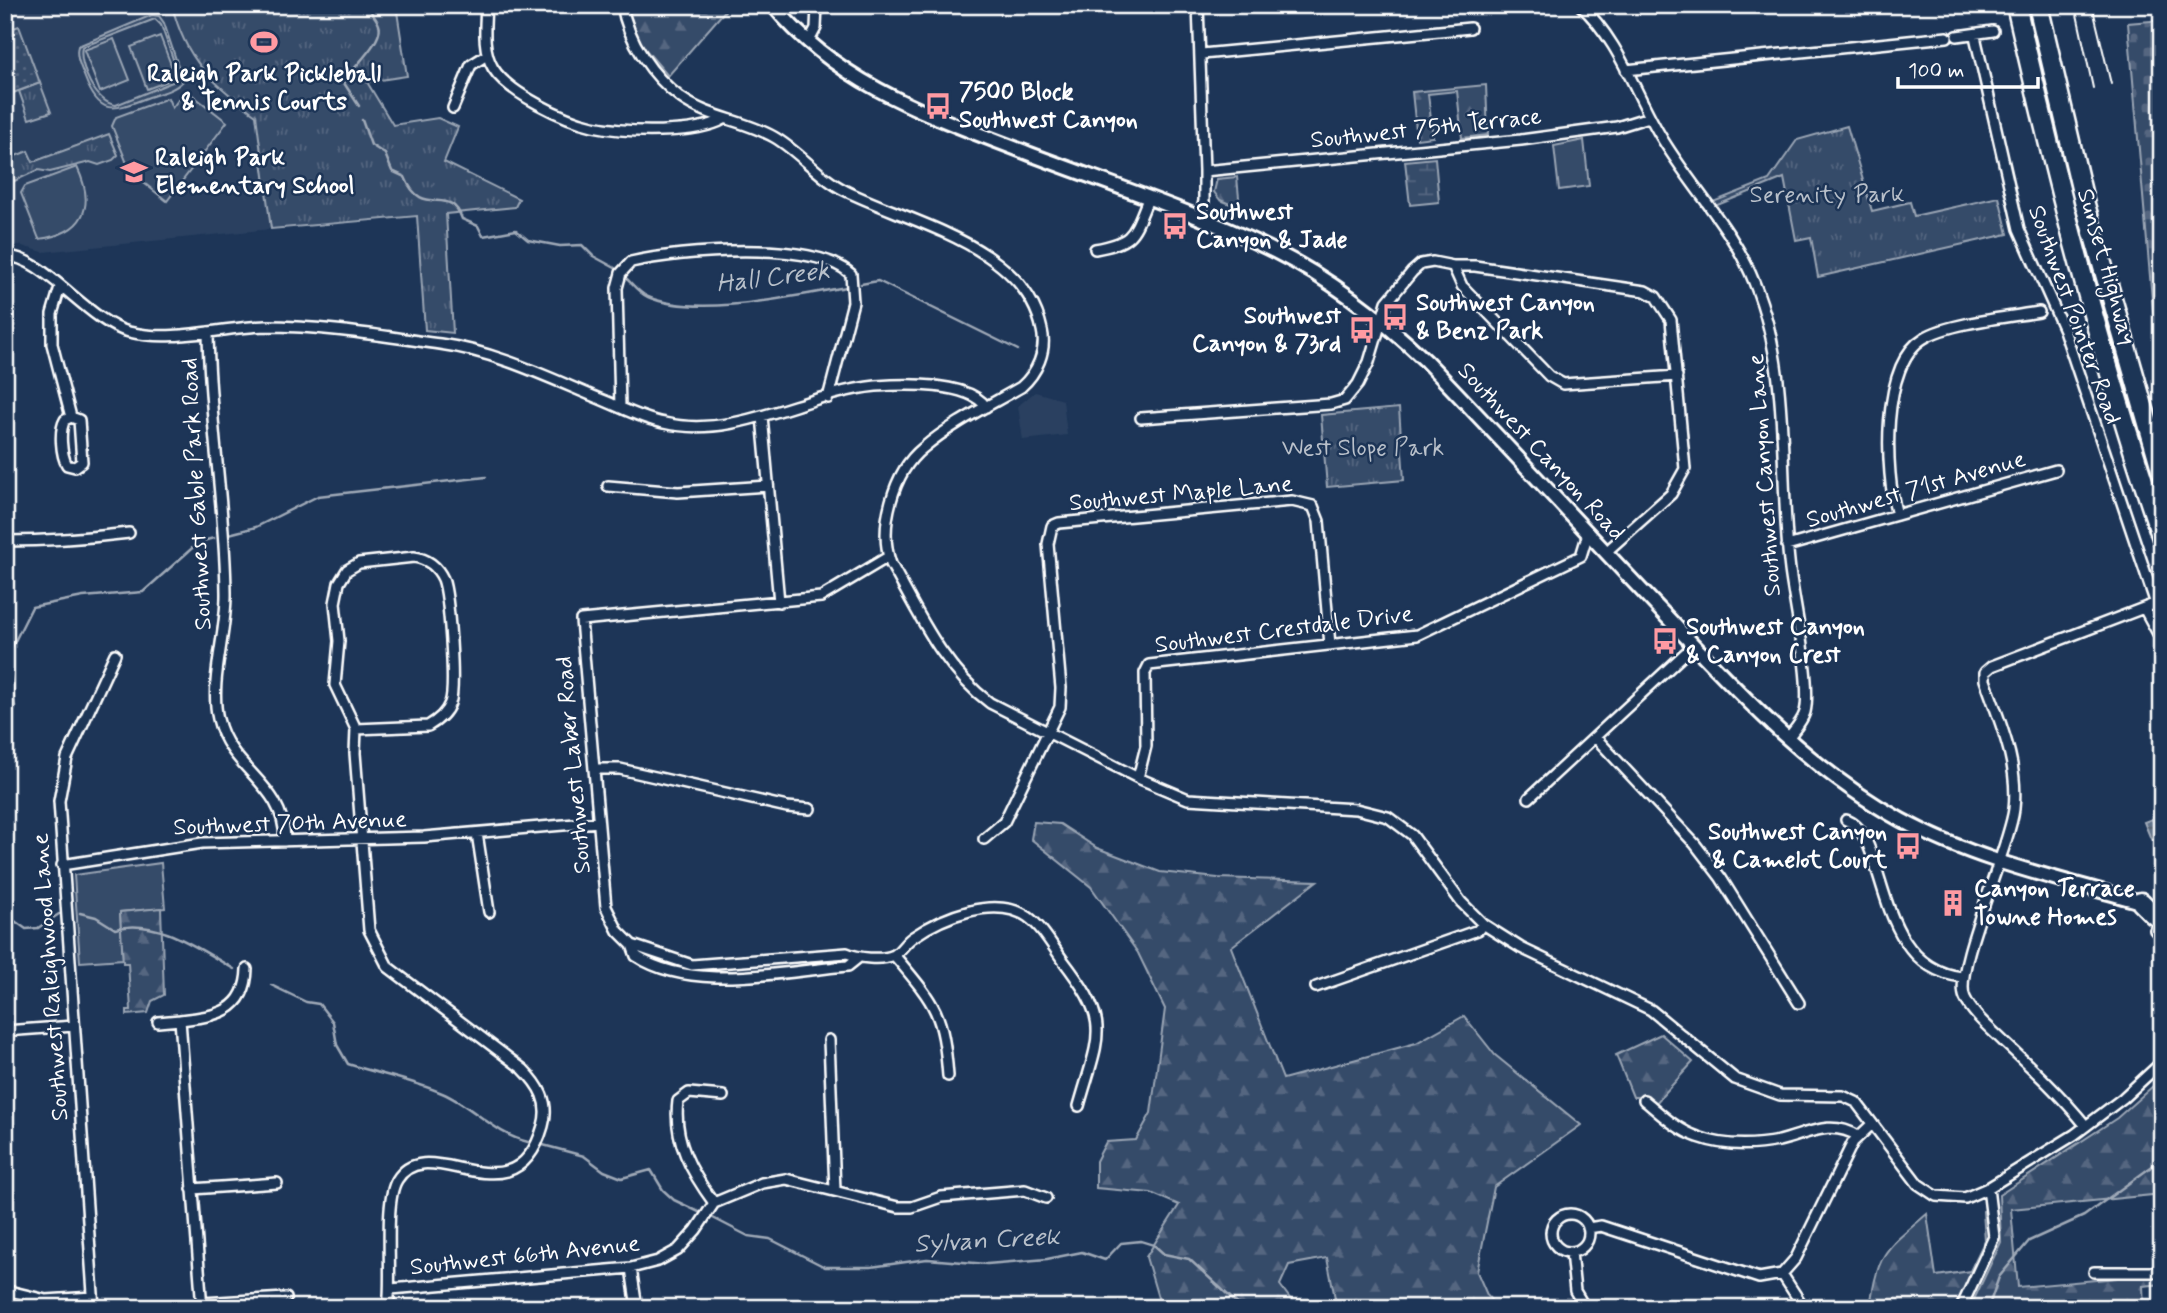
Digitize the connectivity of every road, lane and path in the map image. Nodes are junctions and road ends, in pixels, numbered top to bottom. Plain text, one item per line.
1 (486, 5) edge
2 (622, 5) edge
3 (772, 5) edge
4 (817, 5) edge
5 (1198, 5) edge
6 (1580, 5) edge
7 (2015, 5) edge
8 (2038, 5) edge
9 (1470, 28) dead end
10 (1993, 31) dead end
11 (1975, 36) junction
12 (808, 43) junction
13 (1202, 54) junction
14 (487, 55) junction
15 (1626, 69) junction
16 (453, 108) dead end
17 (1649, 117) junction
18 (724, 119) junction
19 (1204, 171) junction
20 (1148, 199) junction
21 (1200, 218) junction
22 (1095, 249) dead end
23 (5, 257) edge
24 (1453, 266) junction
25 (60, 286) junction
26 (2039, 312) dead end
27 (1381, 321) junction
28 (208, 332) junction
29 (1677, 376) junction
30 (828, 398) junction
31 (620, 407) junction
32 (986, 407) junction
33 (762, 416) junction
34 (71, 417) junction
35 (1141, 418) dead end
36 (2056, 470) dead end
37 (2161, 470) edge
38 (768, 485) junction
39 (608, 486) dead end
40 (1896, 515) junction
41 (129, 533) dead end
42 (1588, 533) junction
43 (2162, 538) edge
44 (5, 541) edge
45 (1787, 546) junction
46 (1606, 552) junction
47 (888, 557) junction
48 (779, 601) junction
49 (2159, 602) edge
50 (2144, 608) junction
51 (2162, 641) edge
52 (1330, 645) junction
53 (1694, 645) junction
54 (115, 654) dead end
55 (356, 729) junction
56 (1049, 731) junction
57 (1595, 737) junction
58 (1788, 738) junction
59 (594, 769) junction
60 (1139, 778) junction
61 (1529, 798) dead end
62 (810, 809) dead end
63 (1846, 820) dead end
64 (598, 822) junction
65 (477, 833) junction
66 (984, 839) dead end
67 (362, 840) junction
68 (285, 841) junction
69 (2000, 862) junction
70 (62, 864) junction
71 (2162, 900) edge
72 (2141, 902) junction
73 (489, 912) dead end
74 (1482, 924) junction
75 (2160, 926) edge
76 (894, 955) junction
77 (247, 969) dead end
78 (1962, 977) junction
79 (1316, 987) dead end
80 (1799, 1003) dead end
81 (180, 1020) junction
82 (159, 1021) dead end
83 (74, 1026) junction
84 (5, 1031) edge
85 (829, 1040) dead end
86 (2162, 1062) edge
87 (948, 1076) dead end
88 (723, 1096) dead end
89 (1644, 1100) dead end
90 (1079, 1106) dead end
91 (1872, 1124) junction
92 (2085, 1126) junction
93 (1858, 1136) junction
94 (276, 1183) dead end
95 (1988, 1188) junction
96 (192, 1189) junction
97 (835, 1190) junction
98 (1046, 1198) dead end
99 (714, 1203) junction
100 (1588, 1228) junction
101 (1570, 1252) junction
102 (631, 1268) junction
103 (2094, 1272) dead end
104 (2162, 1272) edge
105 (1782, 1274) junction
106 (391, 1289) junction
107 (5, 1290) edge
108 (286, 1298) dead end
109 (93, 1303) edge
110 (202, 1306) edge
111 (388, 1308) edge
112 (637, 1308) edge
113 (1585, 1308) edge
114 (1804, 1308) edge
115 (1961, 1308) edge

1 - 14 street
2 - 18 street
3 - 12 main road, Southwest Canyon Road
4 - 12 street
5 - 13 street
6 - 15 street, Southwest Canyon Lane
7 - 43 highway, Sunset Highway
8 - 37 highway, Sunset Highway
9 - 13 street
10 - 11 street
11 - 15 street
11 - 49 street, Southwest Pointer Road
12 - 20 main road, Southwest Canyon Road
13 - 19 street
14 - 16 street
14 - 18 street
15 - 17 street, Southwest Canyon Lane
17 - 19 street, Southwest 75th Terrace
17 - 45 street, Southwest Canyon Lane
18 - 32 street
19 - 21 street
20 - 21 main road, Southwest Canyon Road
20 - 22 street
21 - 27 main road, Southwest Canyon Road
23 - 25 street
24 - 27 street
24 - 29 street
24 - 29 street
25 - 28 street
25 - 34 street
26 - 40 street
27 - 35 street
27 - 42 main road, Southwest Canyon Road
28 - 31 street
28 - 68 street, Southwest Gable Park Road
29 - 46 street
30 - 31 street
30 - 32 street
30 - 33 street
31 - 33 street
32 - 47 street
33 - 38 street
34 - 34 street
36 - 40 street, Southwest 71st Avenue
38 - 39 street
38 - 48 street
40 - 45 street, Southwest 71st Avenue
41 - 44 street
42 - 46 main road, Southwest Canyon Road
42 - 52 street, Southwest Crestdale Drive
45 - 58 street, Southwest Canyon Lane
46 - 53 main road, Southwest Canyon Road
47 - 48 street
47 - 56 street
48 - 59 street, Southwest Laber Road
49 - 50 street
50 - 51 street
50 - 69 street
52 - 56 street, Southwest Maple Lane
52 - 60 street, Southwest Crestdale Drive
53 - 57 street
53 - 58 main road, Southwest Canyon Road
54 - 70 street, Southwest Raleighwood Lane
55 - 55 street
55 - 67 street
56 - 60 street
56 - 66 street
57 - 61 street
57 - 80 street
58 - 69 main road, Southwest Canyon Road
59 - 62 street
59 - 64 street, Southwest Laber Road
60 - 74 street
63 - 78 street
64 - 65 street, Southwest 70th Avenue
64 - 76 street, Southwest Laber Road
65 - 67 street, Southwest 70th Avenue
65 - 73 street
67 - 68 street, Southwest 70th Avenue
67 - 106 street
68 - 70 street, Southwest 70th Avenue
69 - 72 main road, Southwest Canyon Road
69 - 78 street
70 - 83 street, Southwest Raleighwood Lane
71 - 72 highway
72 - 75 highway
74 - 79 street
74 - 91 street
76 - 87 street
76 - 90 street
77 - 81 street
78 - 92 street
81 - 82 street
81 - 96 street
83 - 84 street
83 - 109 street, Southwest Raleighwood Lane
85 - 97 street
86 - 92 street
88 - 99 street
89 - 93 street
91 - 93 street
91 - 95 street
92 - 95 street
93 - 105 street
94 - 96 street
95 - 115 street
96 - 110 street
97 - 98 street
97 - 99 street
99 - 102 street, Southwest 66th Avenue
100 - 101 street
100 - 101 street
100 - 105 street
101 - 113 street
102 - 106 street, Southwest 66th Avenue
102 - 112 street
103 - 104 street
105 - 114 street
106 - 111 street
107 - 109 street
108 - 110 street

